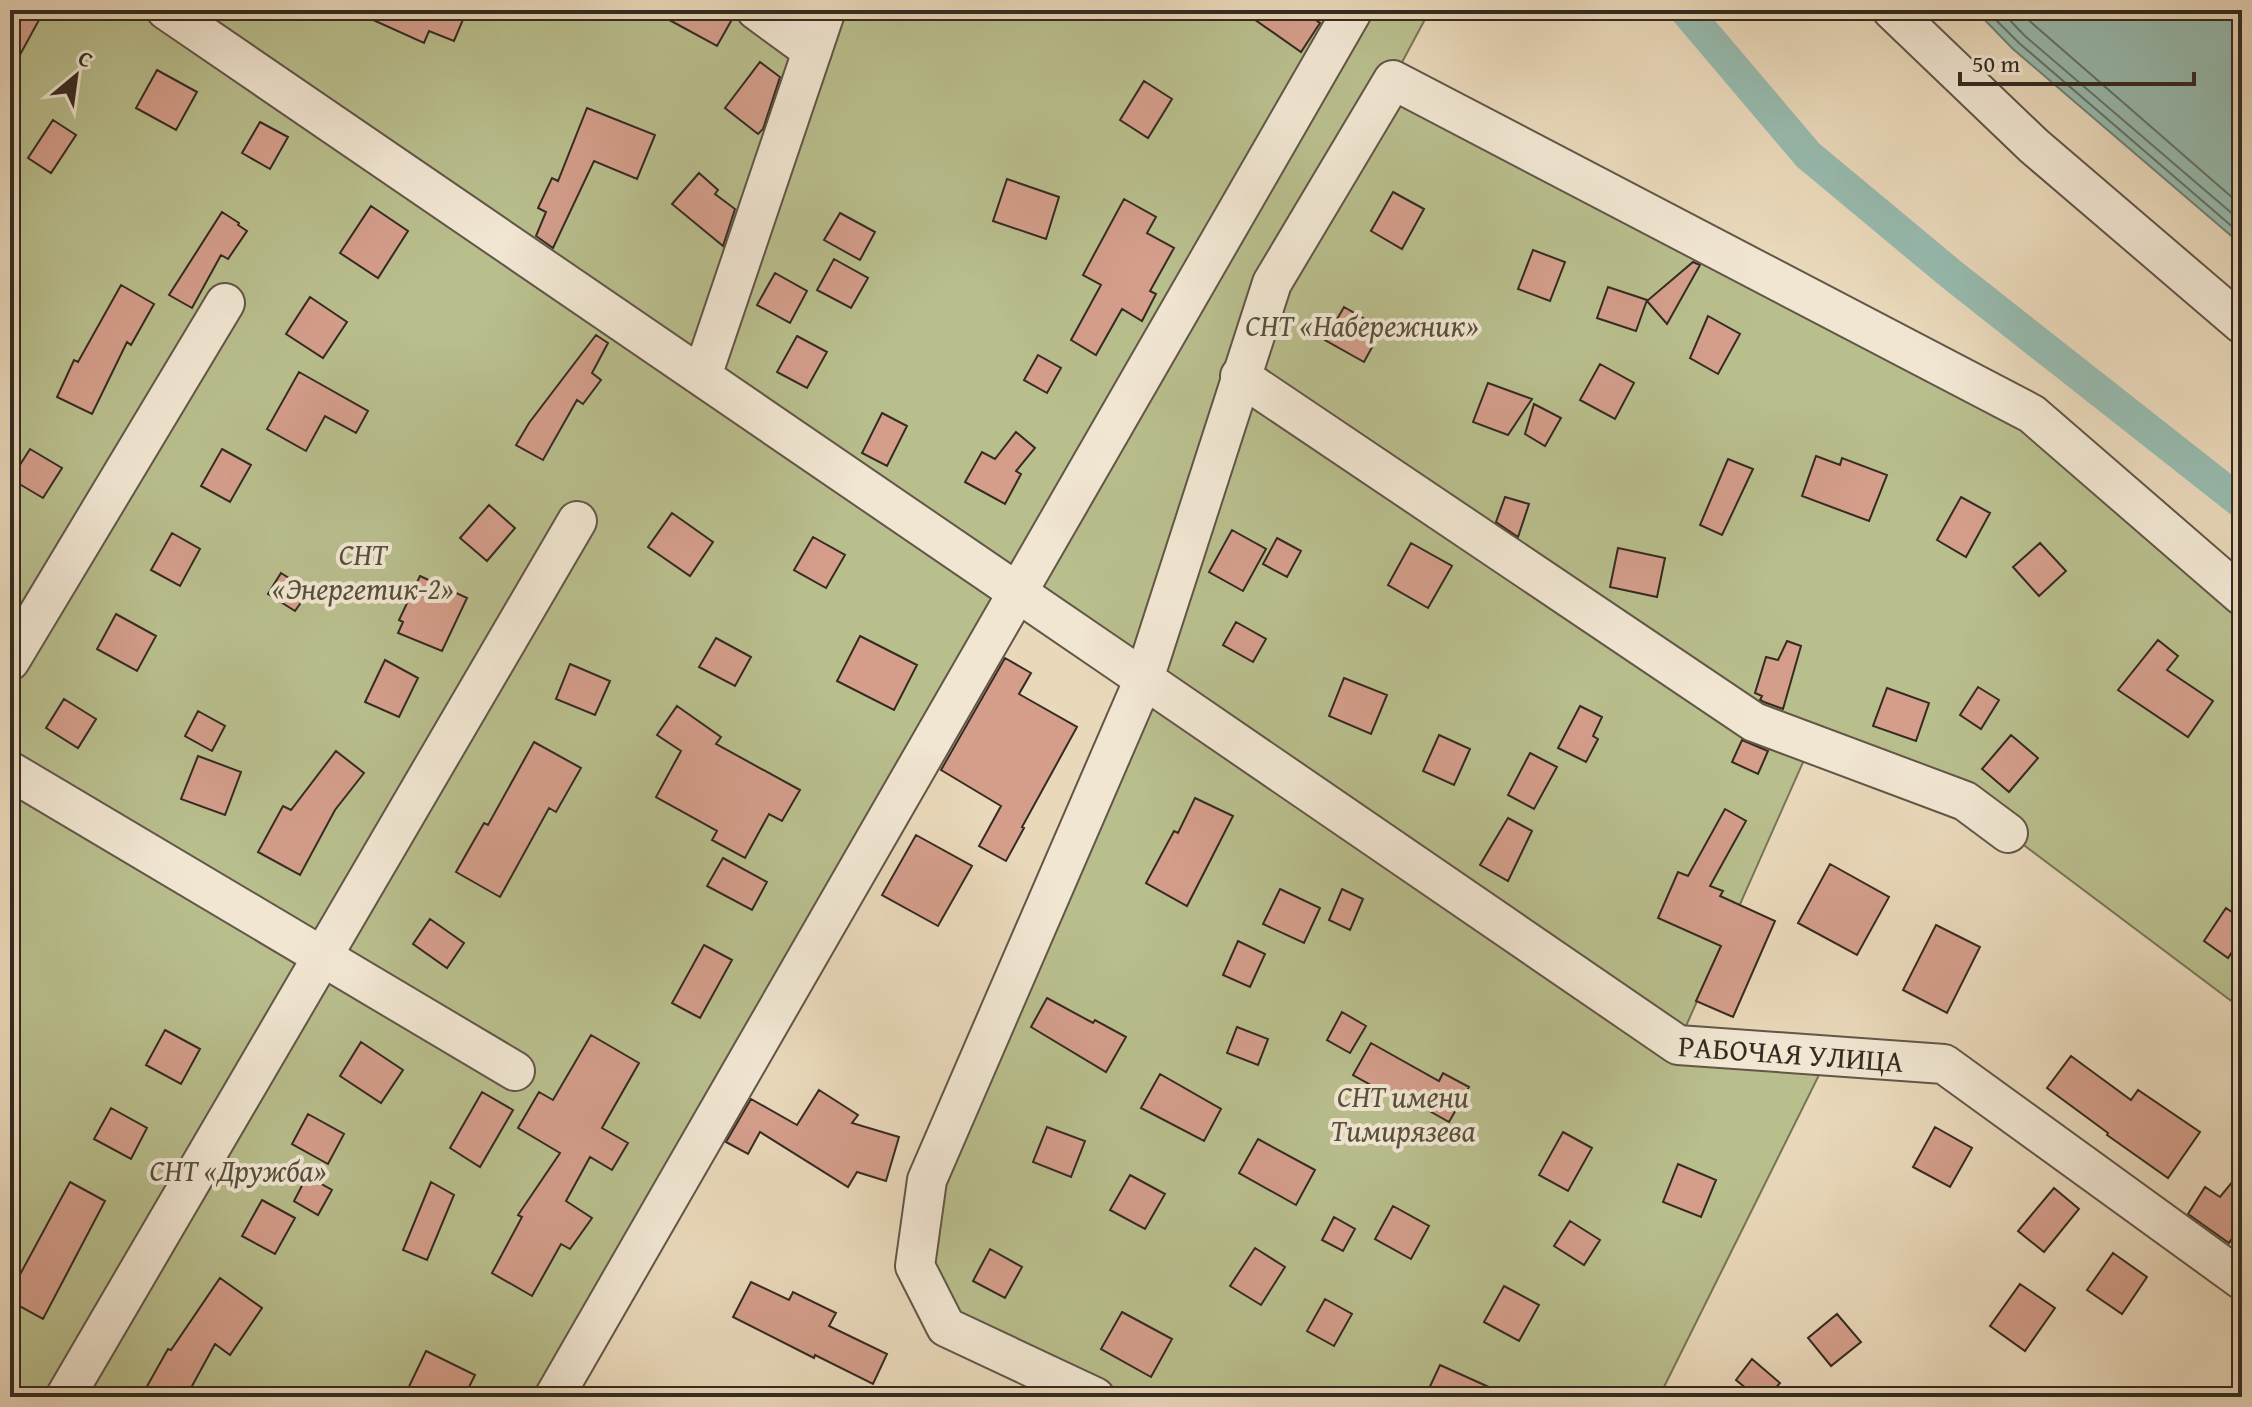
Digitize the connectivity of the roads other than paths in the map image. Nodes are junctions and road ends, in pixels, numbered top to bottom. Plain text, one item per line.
1 (166, 10) edge
2 (756, 10) edge
3 (826, 10) edge
4 (1353, 10) edge
5 (1892, 10) edge
6 (812, 51) junction
7 (225, 303) dead end
8 (2242, 324) edge
9 (702, 376) junction
10 (1240, 376) junction
11 (577, 521) dead end
12 (1018, 592) junction
13 (2242, 596) edge
14 (10, 661) edge
15 (1144, 679) junction
16 (10, 771) edge
17 (2008, 833) dead end
18 (322, 957) junction
19 (515, 1071) dead end
20 (2242, 1280) edge
21 (65, 1397) edge
22 (554, 1397) edge
23 (1095, 1397) edge

1 - 9 street, РАБОЧАЯ УЛИЦА
2 - 6 street
3 - 6 street
4 - 12 street
5 - 8 street
6 - 9 street
7 - 14 street
9 - 12 street, РАБОЧАЯ УЛИЦА
10 - 13 street
10 - 15 street
10 - 17 street
11 - 18 street
12 - 15 street, РАБОЧАЯ УЛИЦА
12 - 22 street
15 - 20 street, РАБОЧАЯ УЛИЦА
15 - 23 street
16 - 18 street
18 - 19 street
18 - 21 street

